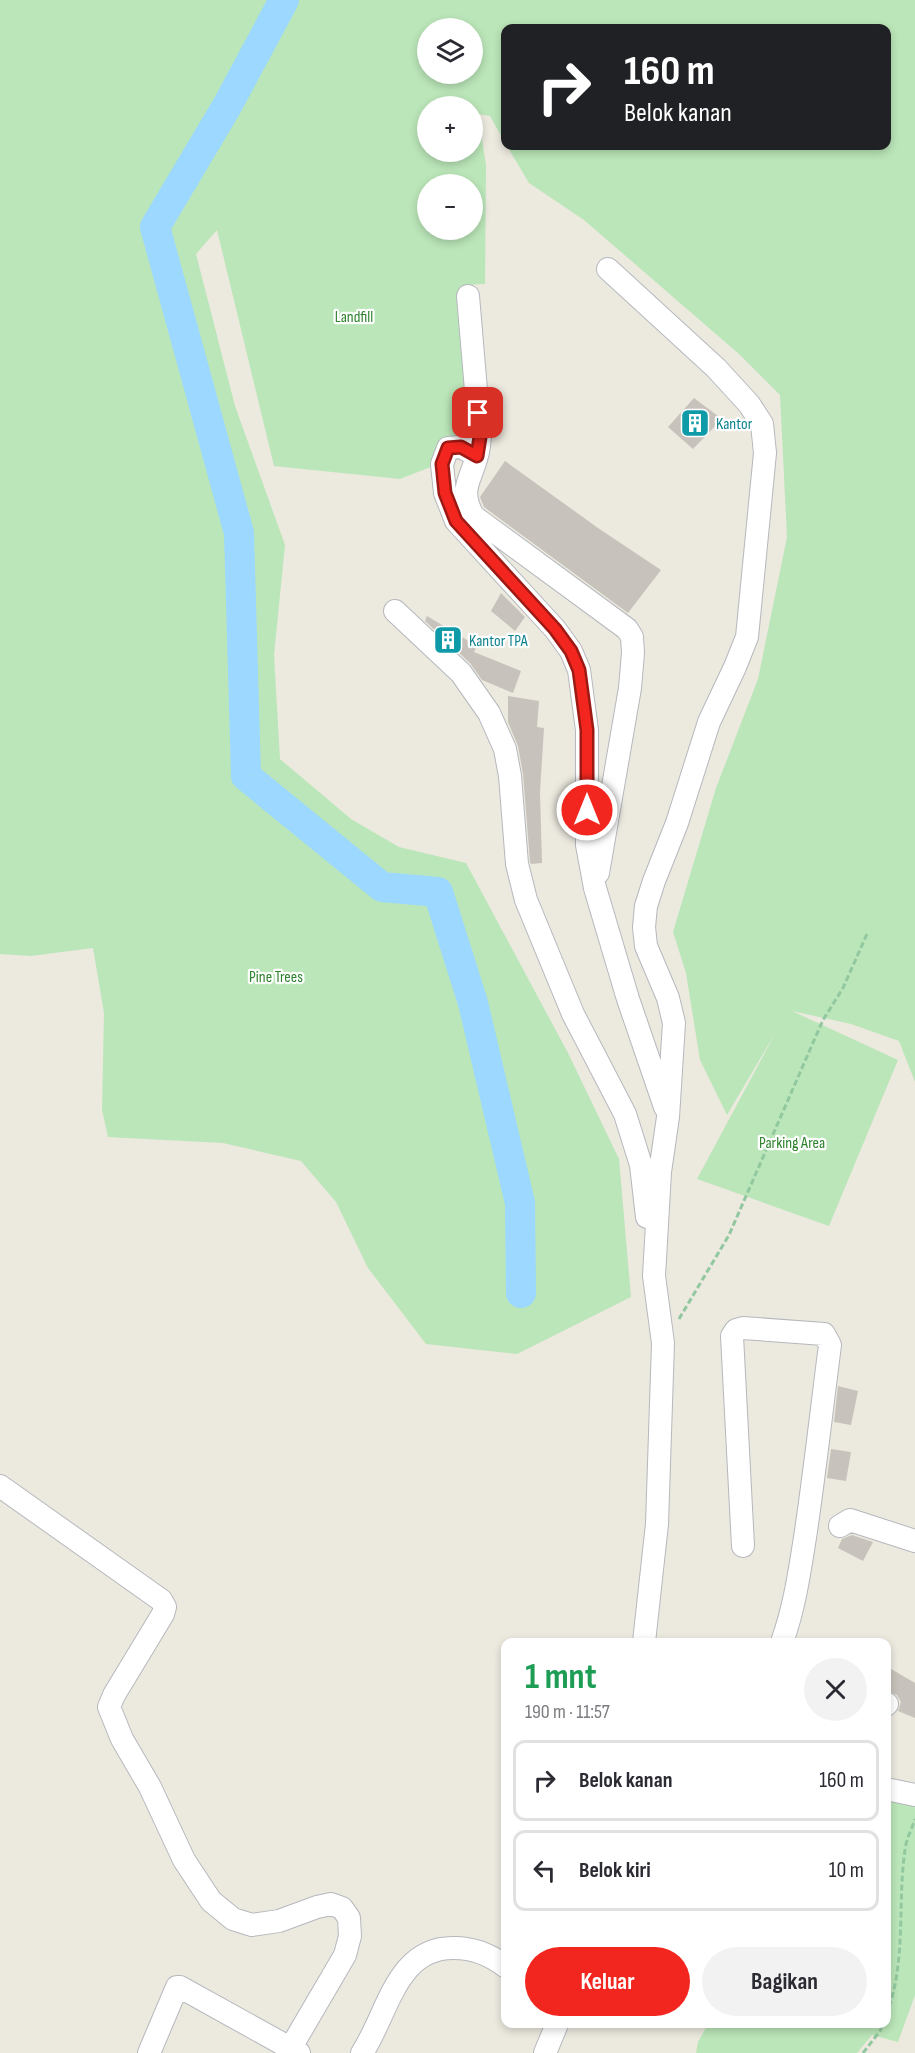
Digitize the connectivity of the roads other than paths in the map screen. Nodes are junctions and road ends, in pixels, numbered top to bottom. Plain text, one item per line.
1 (608, 269) dead end
2 (468, 297) dead end
3 (477, 456) junction
4 (395, 611) dead end
5 (596, 888) junction
6 (669, 1117) junction
7 (654, 1276) junction
8 (0, 1486) edge
9 (840, 1526) dead end
10 (915, 1541) edge
11 (743, 1546) dead end
12 (644, 1638) edge
13 (783, 1638) edge
14 (891, 1790) edge
15 (915, 1795) edge
16 (501, 1964) edge
17 (555, 2028) edge
18 (294, 2051) edge
19 (359, 2052) edge
20 (149, 2053) edge
21 (545, 2053) edge

1 - 6 street
2 - 3 street
3 - 5 street
3 - 5 street
4 - 7 street
5 - 6 street
6 - 7 street
7 - 12 street
8 - 18 street
9 - 10 street
11 - 13 street
14 - 15 street
16 - 19 street
17 - 21 street
18 - 20 street

